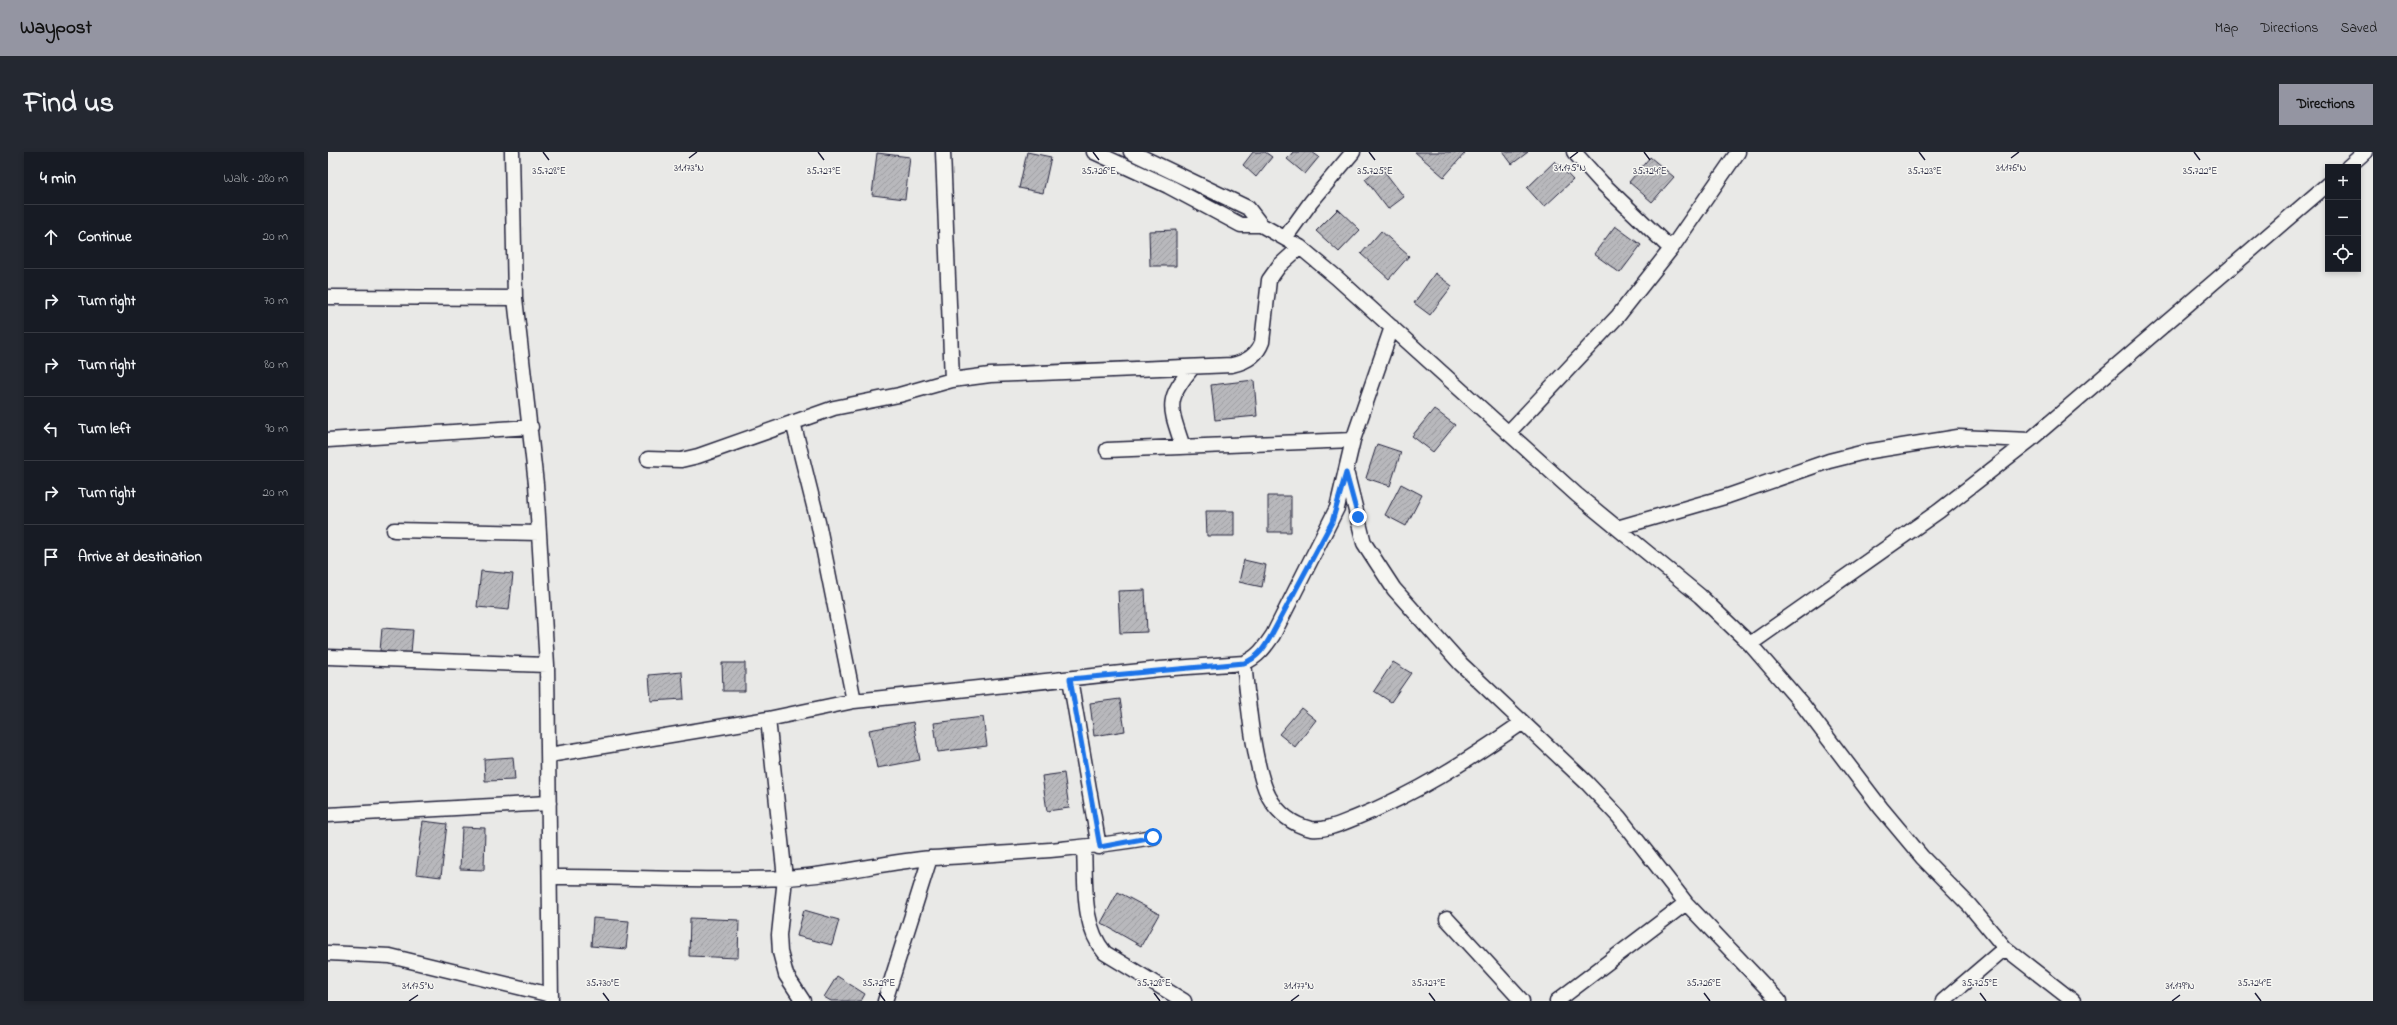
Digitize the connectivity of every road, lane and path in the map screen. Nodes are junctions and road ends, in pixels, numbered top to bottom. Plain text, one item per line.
1 (512, 152) edge
2 (943, 152) edge
3 (1094, 152) edge
4 (1131, 152) edge
5 (1353, 152) edge
6 (1574, 152) edge
7 (1738, 152) edge
8 (2365, 152) edge
9 (2351, 164) edge
10 (2325, 187) edge
11 (1261, 225) junction
12 (1285, 238) junction
13 (1300, 247) junction
14 (1671, 249) junction
15 (328, 297) edge
16 (515, 298) junction
17 (1392, 327) junction
18 (1192, 367) junction
19 (952, 380) junction
20 (793, 422) junction
21 (531, 427) junction
22 (1508, 433) junction
23 (328, 440) edge
24 (1353, 440) junction
25 (2030, 440) junction
26 (1183, 447) junction
27 (1107, 450) dead end
28 (648, 459) dead end
29 (1346, 473) junction
30 (1617, 528) junction
31 (394, 530) dead end
32 (539, 533) junction
33 (1750, 644) junction
34 (328, 656) edge
35 (1244, 663) junction
36 (547, 665) junction
37 (1070, 679) junction
38 (854, 701) junction
39 (768, 720) junction
40 (1523, 722) junction
41 (549, 755) junction
42 (549, 803) junction
43 (328, 815) edge
44 (1153, 837) dead end
45 (1100, 847) junction
46 (1084, 848) junction
47 (930, 858) junction
48 (550, 878) junction
49 (786, 878) junction
50 (1686, 903) junction
51 (1447, 919) dead end
52 (2005, 948) junction
53 (328, 953) edge
54 (551, 998) edge
55 (804, 1001) edge
56 (885, 1001) edge
57 (1184, 1001) edge
58 (1522, 1001) edge
59 (1557, 1001) edge
60 (1779, 1001) edge
61 (1943, 1001) edge
62 (2073, 1001) edge

1 - 16 street
2 - 19 street
3 - 11 street
4 - 11 street
5 - 12 street
6 - 14 street
7 - 14 street
8 - 9 street
10 - 25 street
11 - 12 street
12 - 13 street
13 - 17 street
13 - 18 street
14 - 22 street
15 - 16 street
16 - 21 street
17 - 22 street
17 - 24 street
18 - 19 street
18 - 26 street
19 - 20 street
20 - 28 street
20 - 38 street
21 - 23 street
21 - 32 street
22 - 30 street
24 - 26 street
24 - 29 street
25 - 30 street
25 - 33 street
26 - 27 street
29 - 35 street
29 - 40 street
30 - 33 street
31 - 32 street
32 - 36 street
33 - 52 street
34 - 36 street
35 - 37 street
35 - 40 street
36 - 41 street
37 - 38 street
37 - 45 street
38 - 39 street
39 - 41 street
39 - 49 street
40 - 50 street
41 - 42 street
42 - 43 street
42 - 48 street
44 - 45 street
45 - 46 street
46 - 47 street
46 - 57 street
47 - 49 street
47 - 56 street
48 - 49 street
48 - 54 street
49 - 55 street
50 - 59 street
50 - 60 street
51 - 58 street
52 - 61 street
52 - 62 street
53 - 54 street

